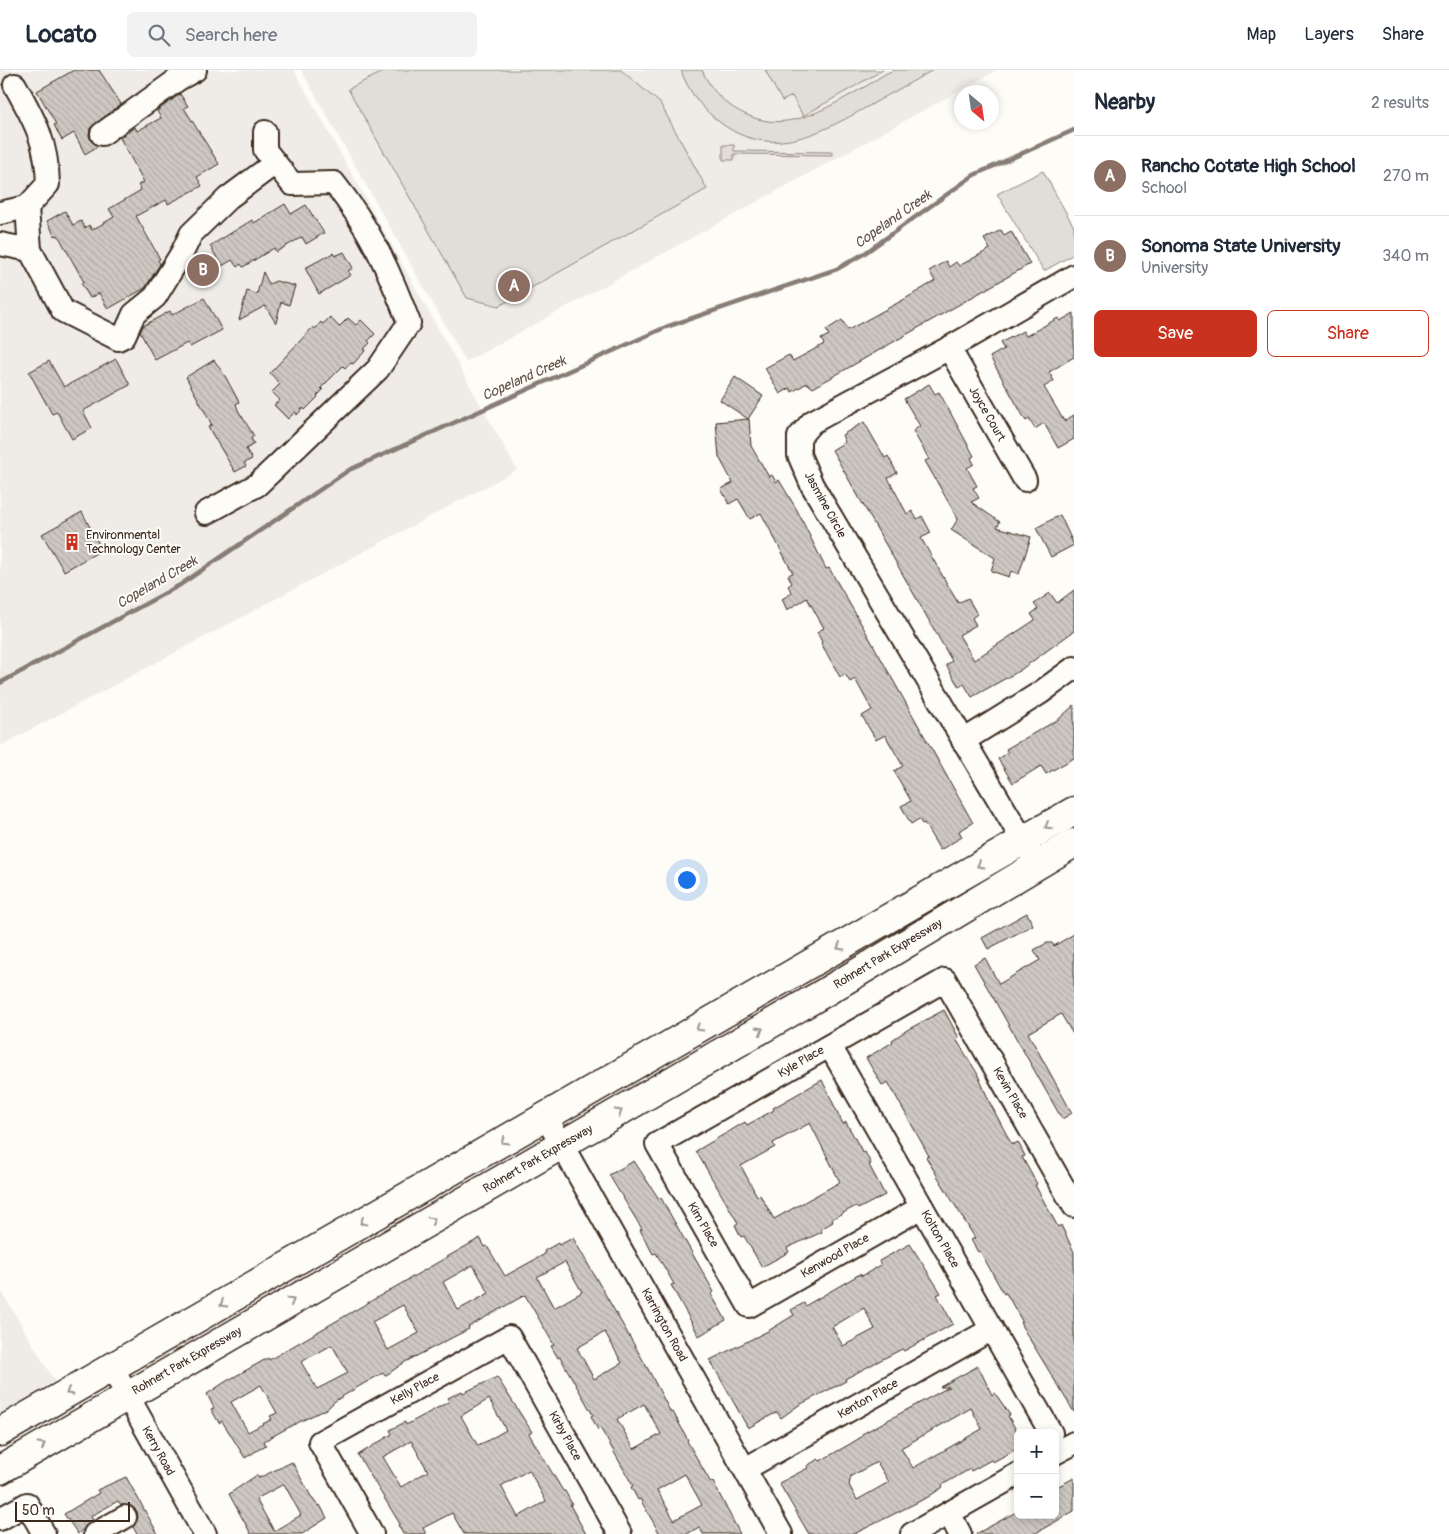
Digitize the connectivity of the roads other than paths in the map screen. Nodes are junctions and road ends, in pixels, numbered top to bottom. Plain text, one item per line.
1 (195, 70) edge
2 (16, 85) dead end
3 (265, 132) dead end
4 (102, 134) dead end
5 (275, 163) junction
6 (27, 207) junction
7 (0, 213) edge
8 (0, 244) edge
9 (30, 250) junction
10 (1074, 276) edge
11 (949, 348) junction
12 (1025, 480) dead end
13 (206, 513) dead end
14 (1074, 668) edge
15 (963, 741) junction
16 (1074, 811) edge
17 (1074, 843) edge
18 (1027, 847) junction
19 (945, 980) joint
20 (830, 1046) junction
21 (546, 1117) junction
22 (657, 1144) joint
23 (562, 1145) junction
24 (1074, 1206) edge
25 (922, 1207) junction
26 (749, 1306) joint
27 (992, 1329) junction
28 (509, 1338) joint
29 (112, 1368) junction
30 (128, 1396) junction
31 (1050, 1429) edge
32 (0, 1432) edge
33 (745, 1469) junction
34 (0, 1470) edge
35 (1014, 1476) edge
36 (948, 1513) junction
37 (124, 1517) dead end
38 (0, 1519) edge
39 (366, 1532) edge
40 (44, 1534) edge
41 (95, 1534) edge
42 (205, 1534) edge
43 (620, 1534) edge
44 (781, 1534) edge
45 (912, 1534) edge
46 (960, 1534) edge

1 - 4 street
2 - 6 street
3 - 5 street
5 - 9 street
5 - 13 street
6 - 7 street
6 - 9 street
8 - 9 street
10 - 11 street, Jasmine Circle
11 - 12 street, Joyce Court
11 - 15 street, Jasmine Circle
14 - 15 street
15 - 18 street, Jasmine Circle
16 -> 18 main road
23 -> 17 main road, Rohnert Park Expressway
18 -> 21 main road
19 - 20 street, Kyle Place
19 - 24 street, Kevin Place
20 - 22 street, Kyle Place
20 - 25 street, Kolton Place
21 - 23 street, Karrington Road
21 -> 29 main road
22 - 26 street, Kim Place
30 -> 23 main road, Rohnert Park Expressway
23 - 33 street, Karrington Road
25 - 26 street, Kenwood Place
25 - 27 street, Kolton Place
27 - 31 street, Kolton Place
27 - 33 street, Kenton Place
28 - 39 street, Kelly Place
28 - 43 street, Kirby Place
29 - 30 street, Kerry Road
29 -> 32 main road
34 -> 30 main road, Rohnert Park Expressway
30 - 42 street, Kerry Road
33 - 44 street, Karrington Road
35 - 36 street
36 - 45 street
36 - 46 street
37 - 41 street
38 - 40 street

